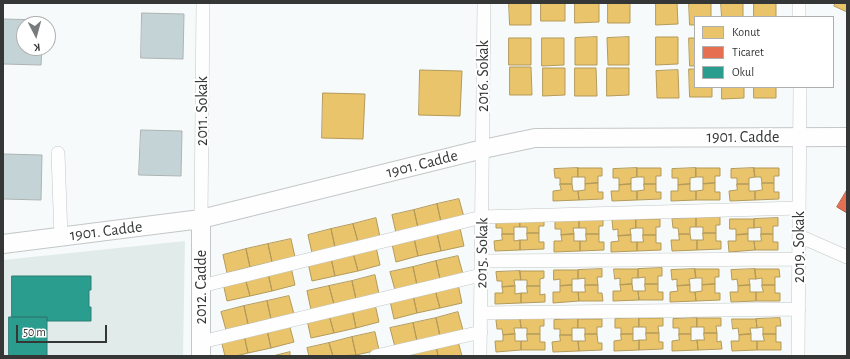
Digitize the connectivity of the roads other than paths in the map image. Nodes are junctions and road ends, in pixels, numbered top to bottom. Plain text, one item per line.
1 (203, 3) edge
2 (484, 3) edge
3 (799, 3) edge
4 (799, 16) edge
5 (800, 88) edge
6 (800, 137) junction
7 (847, 137) edge
8 (483, 149) junction
9 (58, 153) dead end
10 (799, 208) junction
11 (482, 217) junction
12 (201, 219) junction
13 (799, 236) junction
14 (61, 237) junction
15 (3, 244) edge
16 (847, 256) edge
17 (799, 259) junction
18 (482, 261) junction
19 (481, 275) junction
20 (201, 286) junction
21 (799, 309) junction
22 (481, 313) junction
23 (481, 332) junction
24 (201, 349) edge
25 (376, 356) edge
26 (480, 356) edge
27 (798, 356) edge

1 - 12 street, 2011. Sokak
2 - 8 street, 2016. Sokak
3 - 4 street
5 - 6 street, 2019. Sokak
6 - 7 street, 1901. Cadde
6 - 8 street, 1901. Cadde
6 - 10 street, 2019. Sokak
8 - 11 street, 2015. Sokak
8 - 12 street, 1901. Cadde
9 - 14 street
10 - 11 street
10 - 13 street, 2019. Sokak
11 - 18 street, 2015. Sokak
11 - 20 street
12 - 14 street, 1901. Cadde
12 - 20 street, 2012. Cadde
13 - 16 street
13 - 17 street, 2019. Sokak
14 - 15 street, 1901. Cadde
17 - 18 street
17 - 21 street, 2019. Sokak
18 - 19 street, 2015. Sokak
19 - 22 street, 2015. Sokak
19 - 24 street
20 - 24 street, 2012. Cadde
21 - 22 street
21 - 27 street, 2019. Sokak
22 - 23 street, 2015. Sokak
23 - 25 street
23 - 26 street, 2015. Sokak

